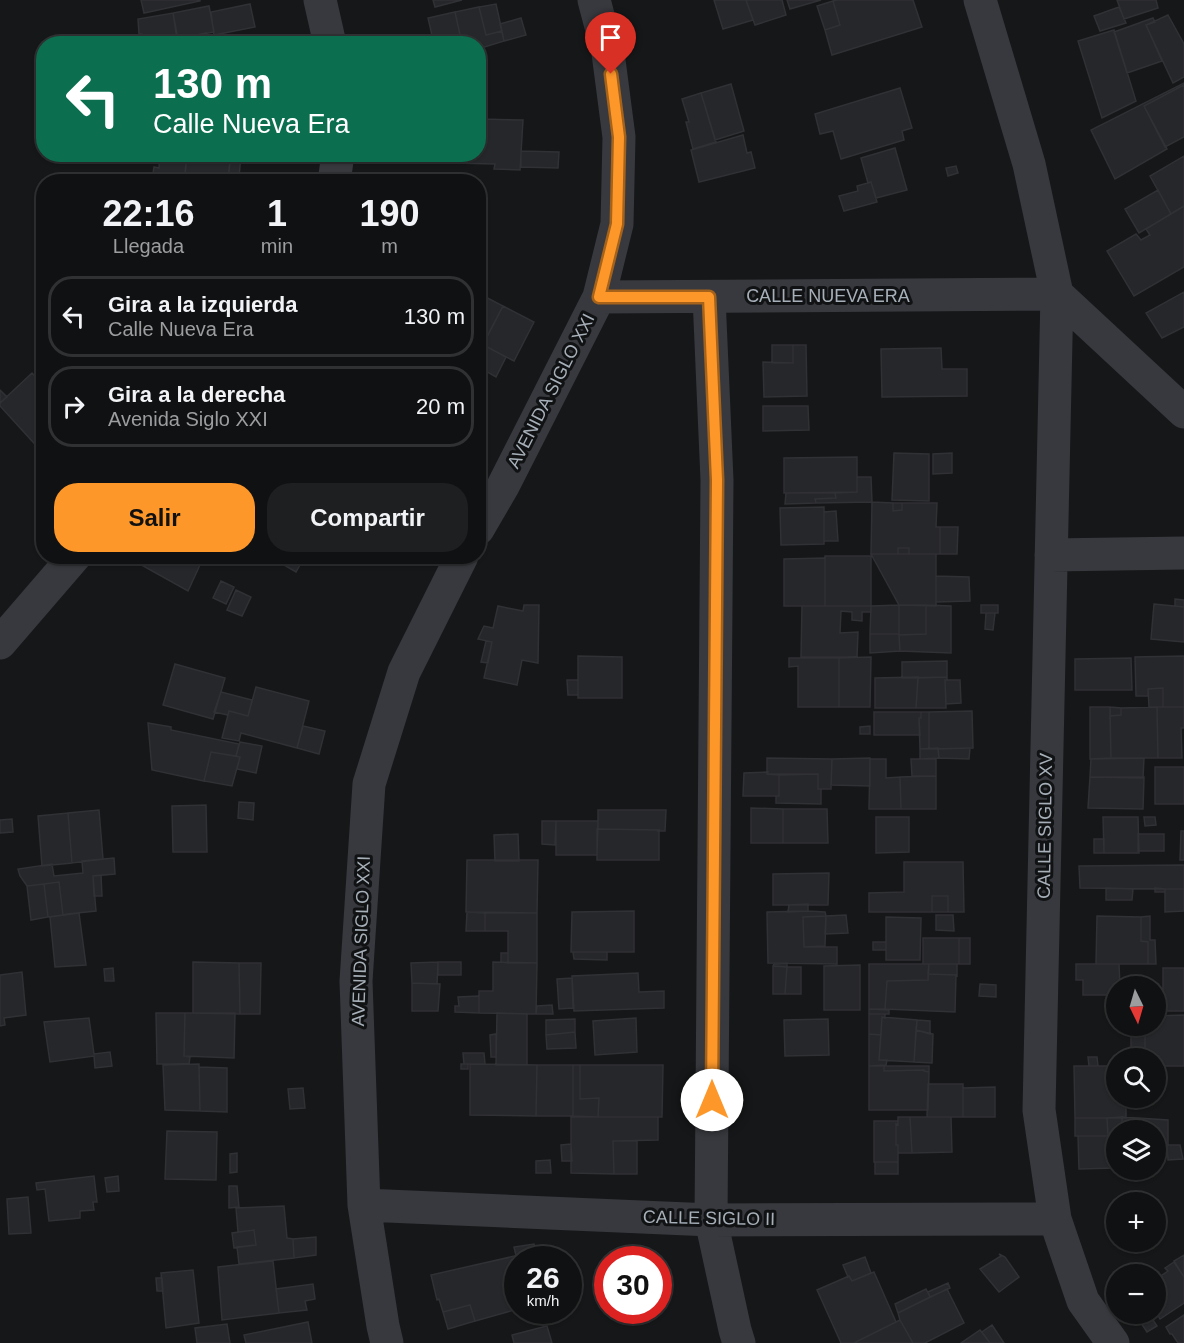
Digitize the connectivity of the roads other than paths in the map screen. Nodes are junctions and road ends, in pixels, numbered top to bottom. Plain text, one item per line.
1 (320, 0) edge
2 (594, 0) edge
3 (980, 0) edge
4 (328, 36) edge
5 (1057, 294) junction
6 (599, 297) junction
7 (709, 297) junction
8 (1184, 412) edge
9 (486, 516) edge
10 (1184, 553) edge
11 (1051, 555) junction
12 (68, 564) edge
13 (458, 564) edge
14 (0, 643) edge
15 (364, 1205) junction
16 (1055, 1219) junction
17 (711, 1220) junction
18 (387, 1343) edge
19 (739, 1343) edge
20 (1113, 1343) edge

1 - 4 street
2 - 6 street, AVENIDA SIGLO XXI
3 - 5 street, CALLE SIGLO XV
5 - 7 street, CALLE NUEVA ERA
5 - 8 street
5 - 11 street, CALLE SIGLO XV
6 - 7 street, CALLE NUEVA ERA
6 - 9 street, AVENIDA SIGLO XXI
7 - 17 street
10 - 11 street
11 - 16 street, CALLE SIGLO XV
12 - 14 street
13 - 15 street, AVENIDA SIGLO XXI
15 - 17 street, CALLE SIGLO II
15 - 18 street, AVENIDA SIGLO XXI
16 - 17 street, CALLE SIGLO II
16 - 20 street, CALLE SIGLO XV
17 - 19 street

